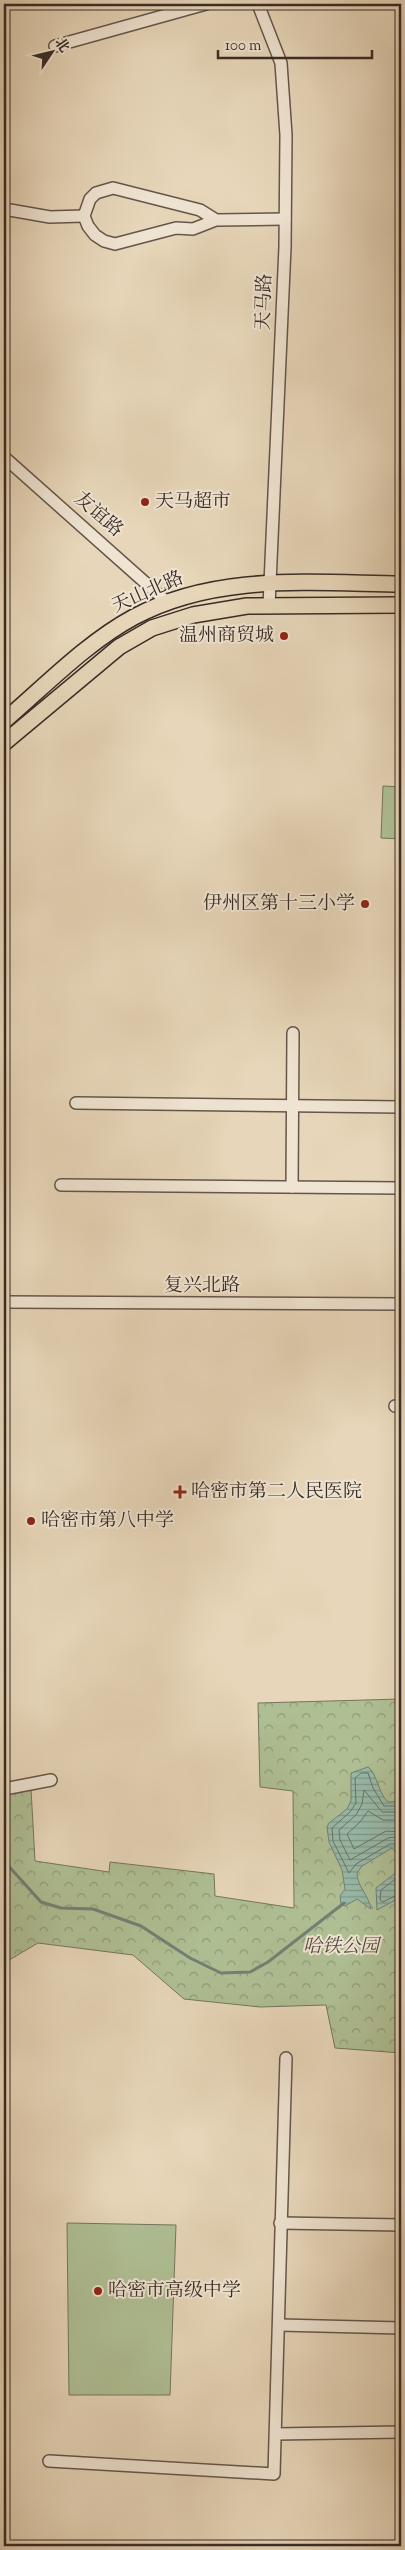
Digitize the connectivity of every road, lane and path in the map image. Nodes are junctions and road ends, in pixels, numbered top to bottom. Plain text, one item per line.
1 (206, 4) edge
2 (258, 4) edge
3 (54, 46) dead end
4 (4, 210) edge
5 (84, 216) junction
6 (285, 219) junction
7 (216, 220) junction
8 (4, 456) edge
9 (270, 583) junction
10 (401, 584) edge
11 (167, 602) junction
12 (401, 605) edge
13 (269, 606) junction
14 (4, 721) edge
15 (4, 743) edge
16 (293, 1033) dead end
17 (76, 1103) dead end
18 (293, 1106) junction
19 (401, 1107) edge
20 (60, 1185) dead end
21 (292, 1187) junction
22 (401, 1188) edge
23 (4, 1302) edge
24 (401, 1304) edge
25 (51, 1780) dead end
26 (4, 1789) edge
27 (286, 2058) dead end
28 (280, 2223) dead end
29 (401, 2225) edge
30 (280, 2326) junction
31 (401, 2328) edge
32 (401, 2432) edge
33 (276, 2434) junction
34 (49, 2461) dead end

1 - 3 street
2 - 6 street, 天马路
4 - 5 street
5 - 7 street
5 - 7 street
6 - 7 street
6 - 9 street, 天马路
8 - 11 street, 友谊路
9 - 10 main road, 天山北路
9 - 11 main road, 天山北路
9 - 13 street, 天马路
11 - 14 main road, 天山北路
12 - 13 main road
13 - 15 main road
16 - 18 street
17 - 18 street
18 - 19 street
18 - 21 street
20 - 21 street
21 - 22 street
23 - 24 street, 复兴北路
25 - 26 street
27 - 30 street
28 - 29 street
30 - 31 street
30 - 33 street
32 - 33 street
33 - 34 street

